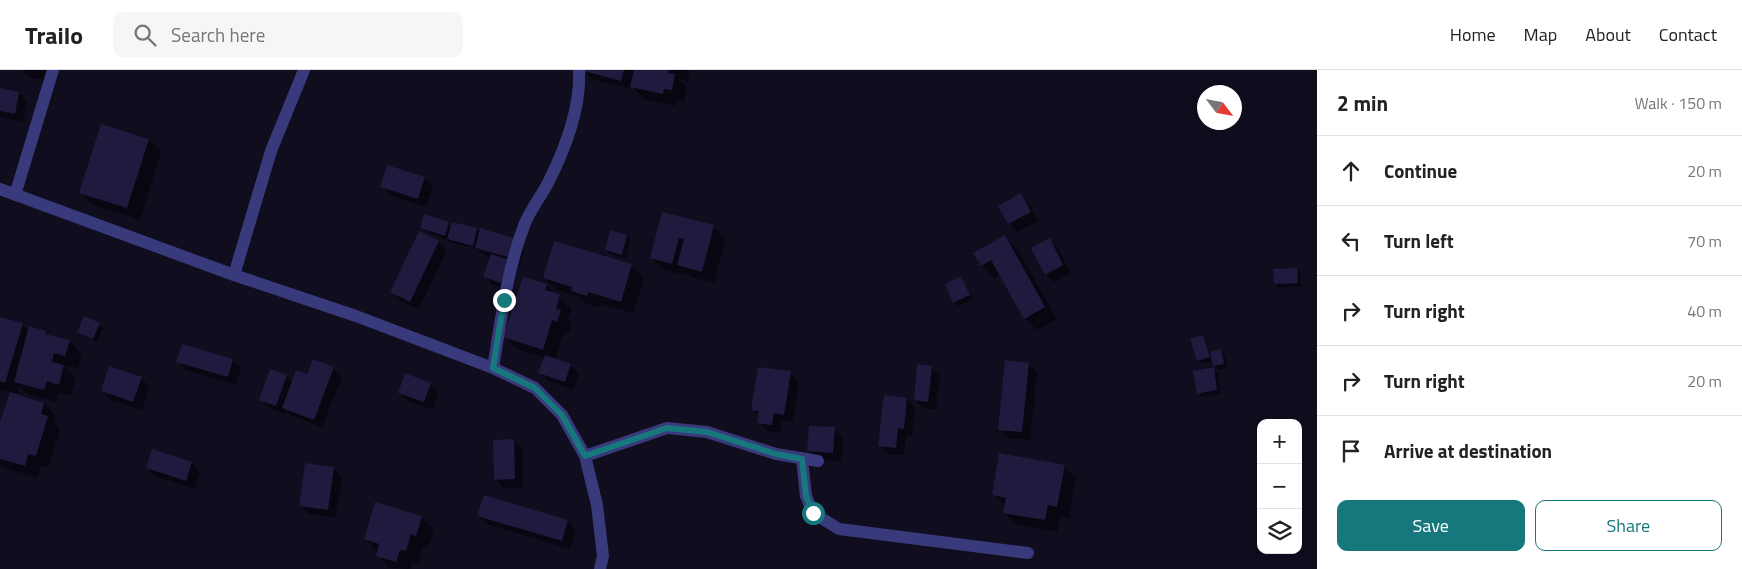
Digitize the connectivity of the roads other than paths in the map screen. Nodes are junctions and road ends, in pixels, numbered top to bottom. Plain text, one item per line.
1 (52, 70) edge
2 (304, 70) edge
3 (578, 70) edge
4 (0, 189) edge
5 (15, 195) junction
6 (234, 275) junction
7 (493, 368) junction
8 (585, 456) junction
9 (802, 459) junction
10 (818, 461) dead end
11 (1028, 553) dead end
12 (600, 569) edge

1 - 5 street
2 - 6 street
3 - 7 street
4 - 5 street
5 - 6 street
6 - 7 street
7 - 8 street
8 - 9 street
8 - 12 street
9 - 10 street
9 - 11 street

